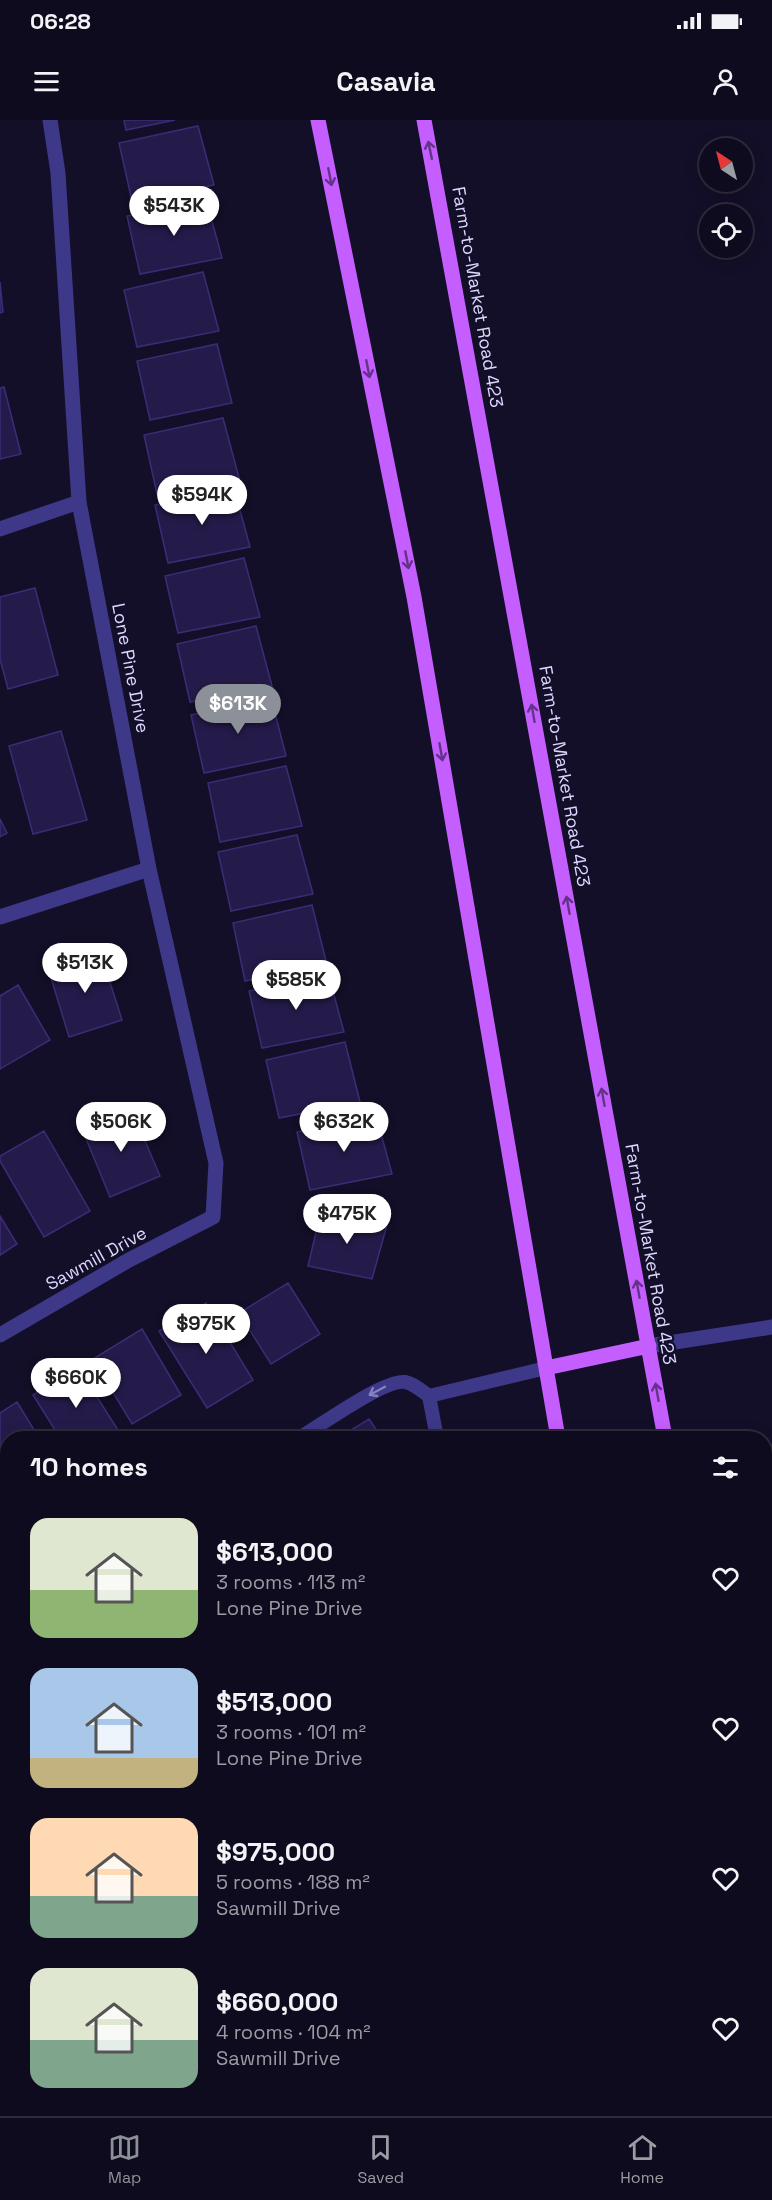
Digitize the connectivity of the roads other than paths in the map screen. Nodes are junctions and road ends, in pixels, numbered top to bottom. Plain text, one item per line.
1 (50, 120) edge
2 (318, 120) edge
3 (424, 120) edge
4 (79, 502) junction
5 (0, 529) edge
6 (149, 868) junction
7 (0, 917) edge
8 (213, 1217) joint
9 (772, 1327) edge
10 (0, 1335) edge
11 (649, 1346) junction
12 (546, 1368) junction
13 (429, 1396) junction
14 (310, 1431) edge
15 (436, 1431) edge
16 (557, 1431) edge
17 (663, 1431) edge

1 - 4 street, Lone Pine Drive
2 -> 12 main road
11 -> 3 main road, Farm-to-Market Road 423
4 - 5 street
4 - 6 street, Lone Pine Drive
6 - 7 street
6 - 8 street, Lone Pine Drive
8 - 10 street, Sawmill Drive
9 - 11 street
11 - 12 main road
17 -> 11 main road, Farm-to-Market Road 423
12 - 13 lane
12 - 16 main road
13 -> 14 lane
13 - 15 lane

